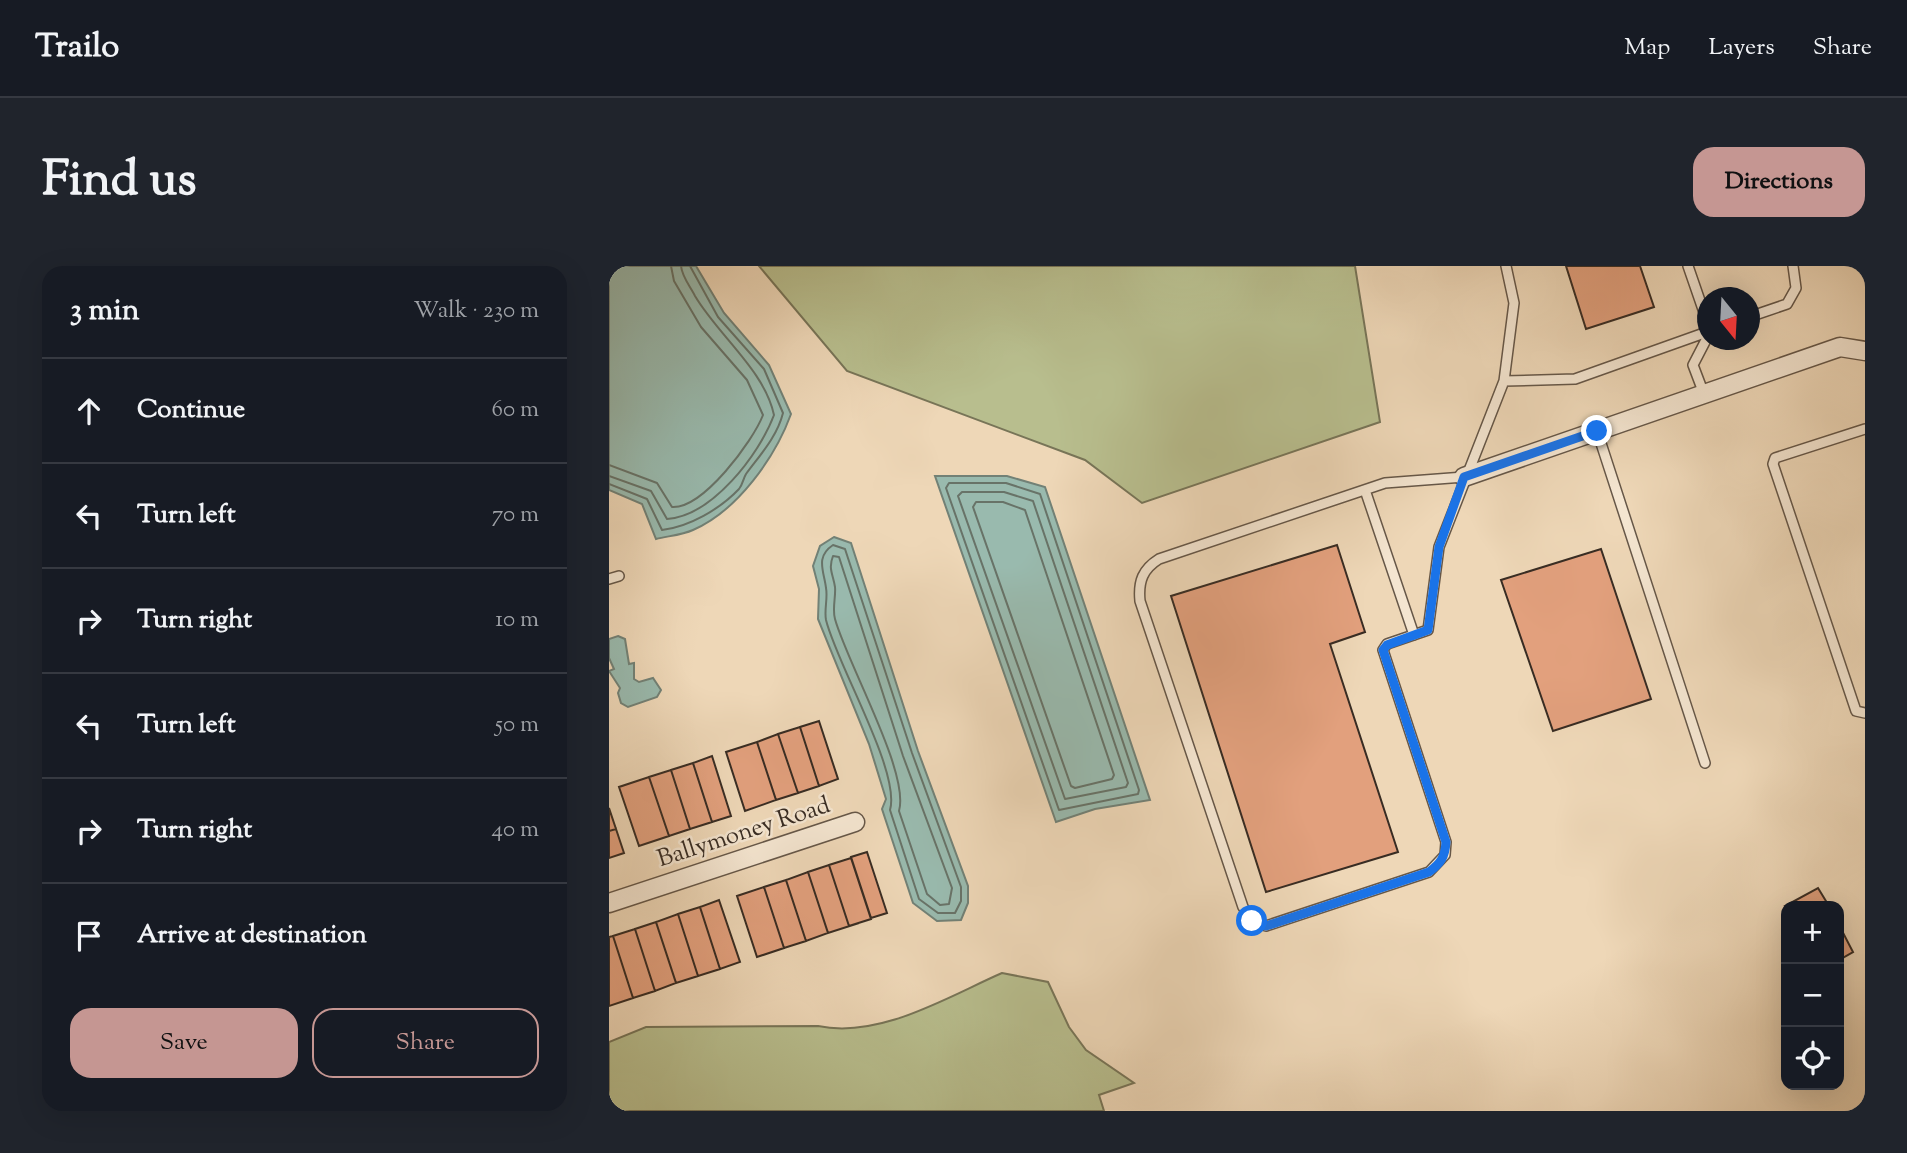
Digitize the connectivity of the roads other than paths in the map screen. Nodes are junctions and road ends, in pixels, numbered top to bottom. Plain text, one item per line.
1 (1506, 266) edge
2 (1688, 266) edge
3 (1793, 266) edge
4 (1697, 292) edge
5 (1760, 313) edge
6 (1697, 336) edge
7 (1701, 350) edge
8 (1865, 352) edge
9 (1504, 381) junction
10 (1703, 394) junction
11 (1865, 429) edge
12 (1597, 431) junction
13 (1464, 477) junction
14 (1365, 490) junction
15 (619, 576) dead end
16 (609, 579) edge
17 (1414, 635) junction
18 (1865, 713) edge
19 (1705, 763) dead end
20 (855, 822) dead end
21 (609, 903) edge

1 - 9 lane
2 - 4 lane
3 - 5 lane
6 - 9 lane
7 - 10 lane
8 - 10 street
9 - 13 lane
10 - 12 street
11 - 18 lane
12 - 13 street
12 - 19 lane
13 - 14 lane
13 - 17 lane
14 - 17 lane
14 - 17 lane
15 - 16 lane
20 - 21 street, Ballymoney Road

